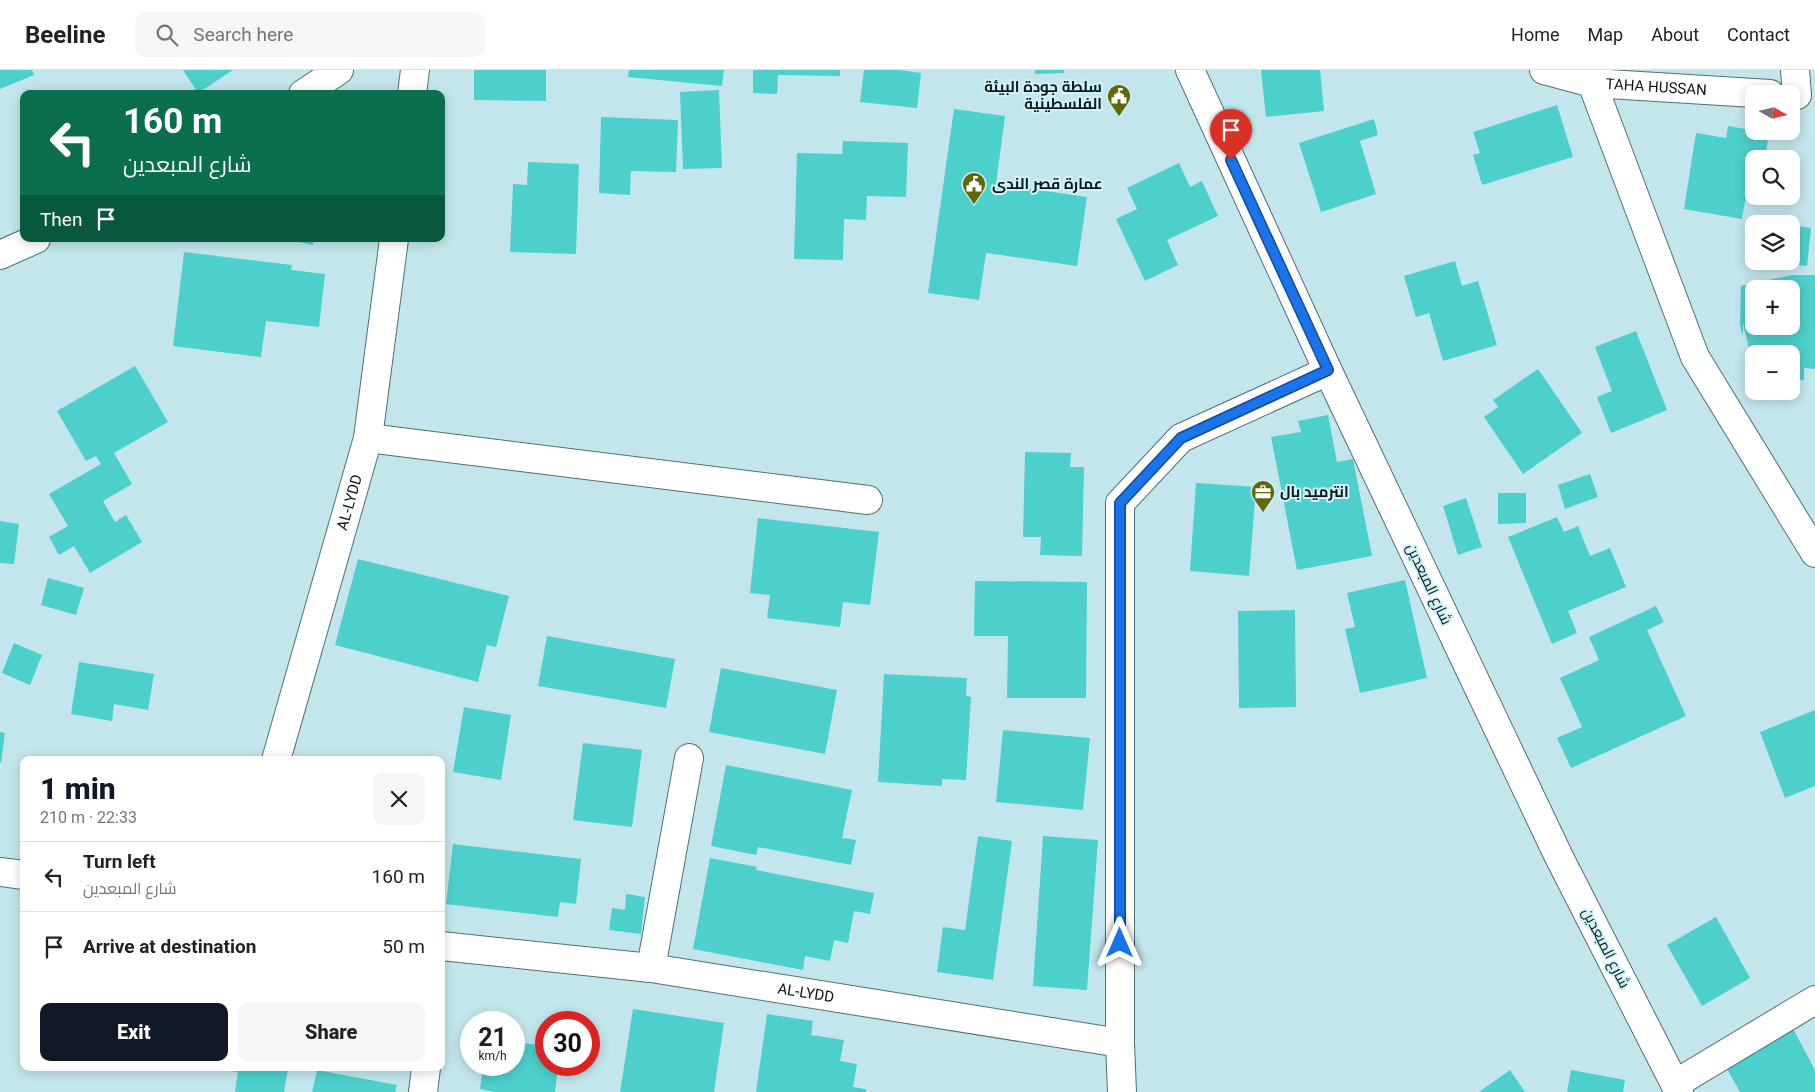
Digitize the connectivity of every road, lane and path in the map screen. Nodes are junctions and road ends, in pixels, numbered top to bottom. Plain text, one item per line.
1 (339, 70) edge
2 (415, 70) edge
3 (1190, 70) edge
4 (1544, 70) edge
5 (1592, 83) junction
6 (308, 90) edge
7 (412, 90) edge
8 (1745, 92) edge
9 (29, 242) edge
10 (394, 242) edge
11 (0, 255) edge
12 (1328, 370) junction
13 (368, 438) junction
14 (868, 500) dead end
15 (1815, 553) edge
16 (277, 756) edge
17 (689, 758) dead end
18 (0, 872) edge
19 (20, 874) edge
20 (445, 946) edge
21 (651, 968) junction
22 (1815, 1000) edge
23 (1120, 1043) junction
24 (426, 1071) edge
25 (1677, 1088) edge
26 (423, 1092) edge
27 (1122, 1092) edge

1 - 6 street
2 - 7 street
3 - 12 street, شارع المبعدين
4 - 5 street, TAHA HUSSAN
5 - 8 street, TAHA HUSSAN
5 - 15 street
9 - 11 street
10 - 13 street, AL-LYDD
12 - 23 street
12 - 25 street, شارع المبعدين
13 - 14 street
13 - 16 street, AL-LYDD
17 - 21 street
18 - 19 street
20 - 21 street, AL-LYDD
21 - 23 street, AL-LYDD
22 - 25 street
23 - 27 street
24 - 26 street

